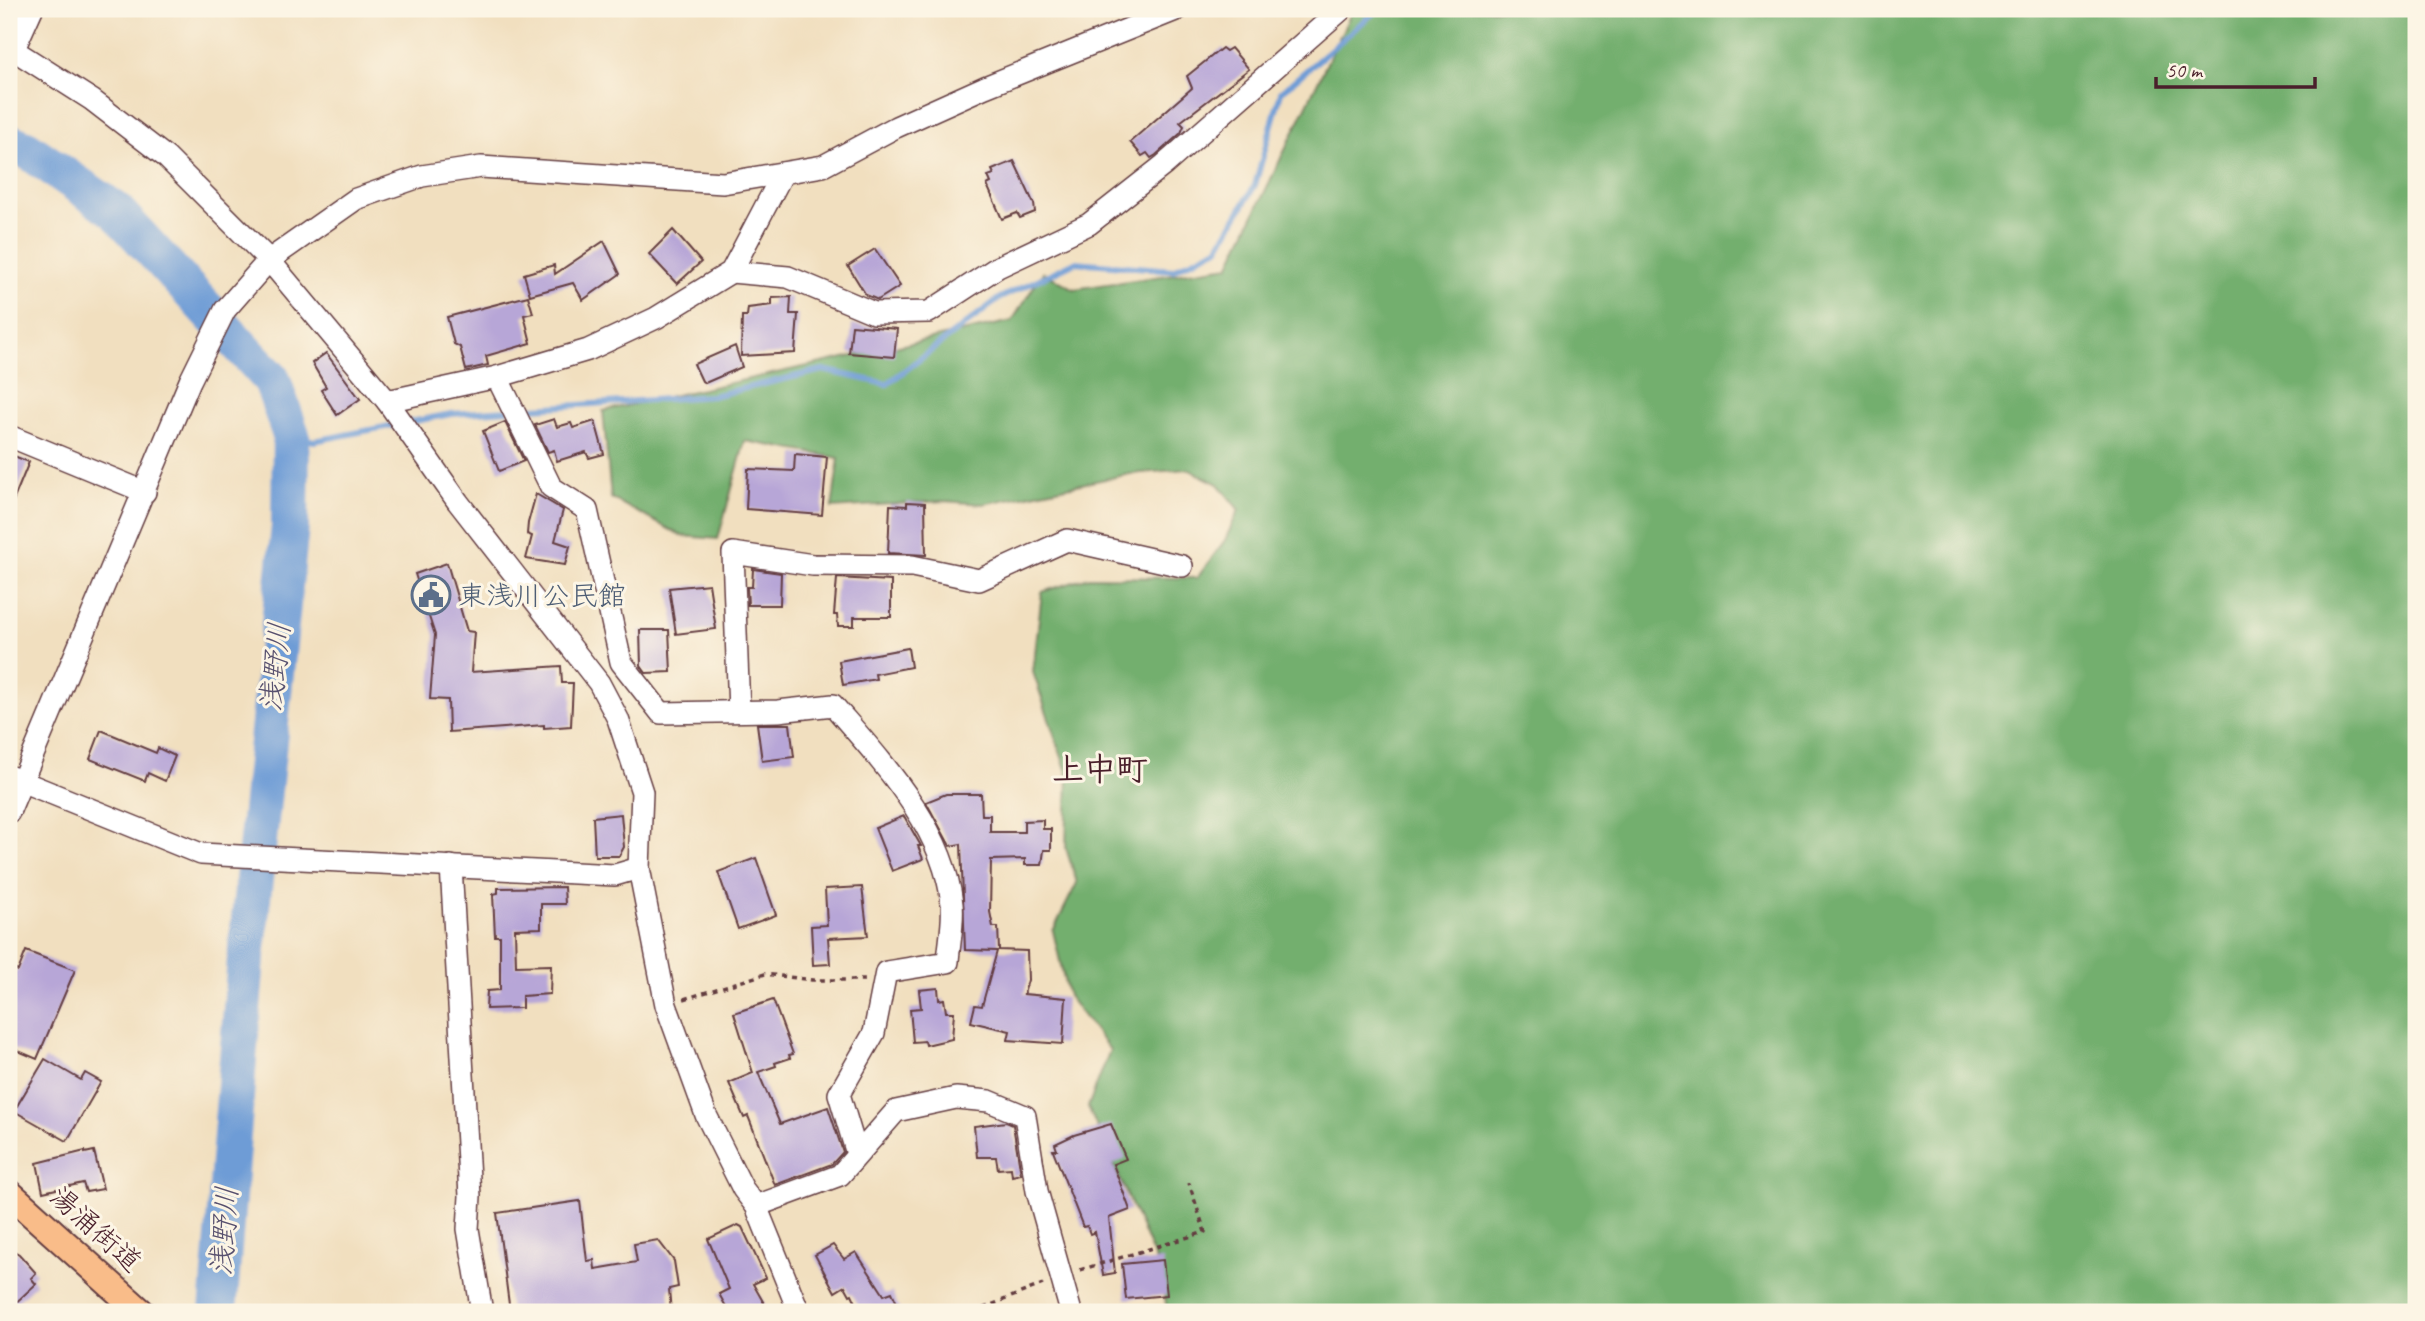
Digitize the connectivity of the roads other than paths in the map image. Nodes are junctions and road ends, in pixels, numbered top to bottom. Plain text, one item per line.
1 (32, 9) edge
2 (1178, 9) edge
3 (1342, 9) edge
4 (11, 48) edge
5 (783, 173) junction
6 (269, 260) junction
7 (732, 272) junction
8 (500, 383) junction
9 (391, 407) junction
10 (9, 436) edge
11 (145, 492) junction
12 (1182, 566) dead end
13 (739, 711) junction
14 (15, 778) edge
15 (9, 812) edge
16 (451, 866) junction
17 (639, 868) junction
18 (857, 1154) junction
19 (9, 1193) edge
20 (756, 1206) junction
21 (141, 1312) edge
22 (482, 1312) edge
23 (799, 1312) edge
24 (1072, 1312) edge

1 - 4 street
2 - 5 street
3 - 7 street
4 - 6 street
5 - 6 street
5 - 7 street
6 - 9 street
6 - 11 street
7 - 8 street
8 - 9 street
8 - 13 street
9 - 17 street
10 - 11 street
11 - 14 street
12 - 13 street
13 - 18 street
14 - 15 street
14 - 16 street
16 - 17 street
16 - 22 street
17 - 20 street
18 - 20 street
18 - 24 street
19 - 21 main road, 湯涌街道
20 - 23 street

